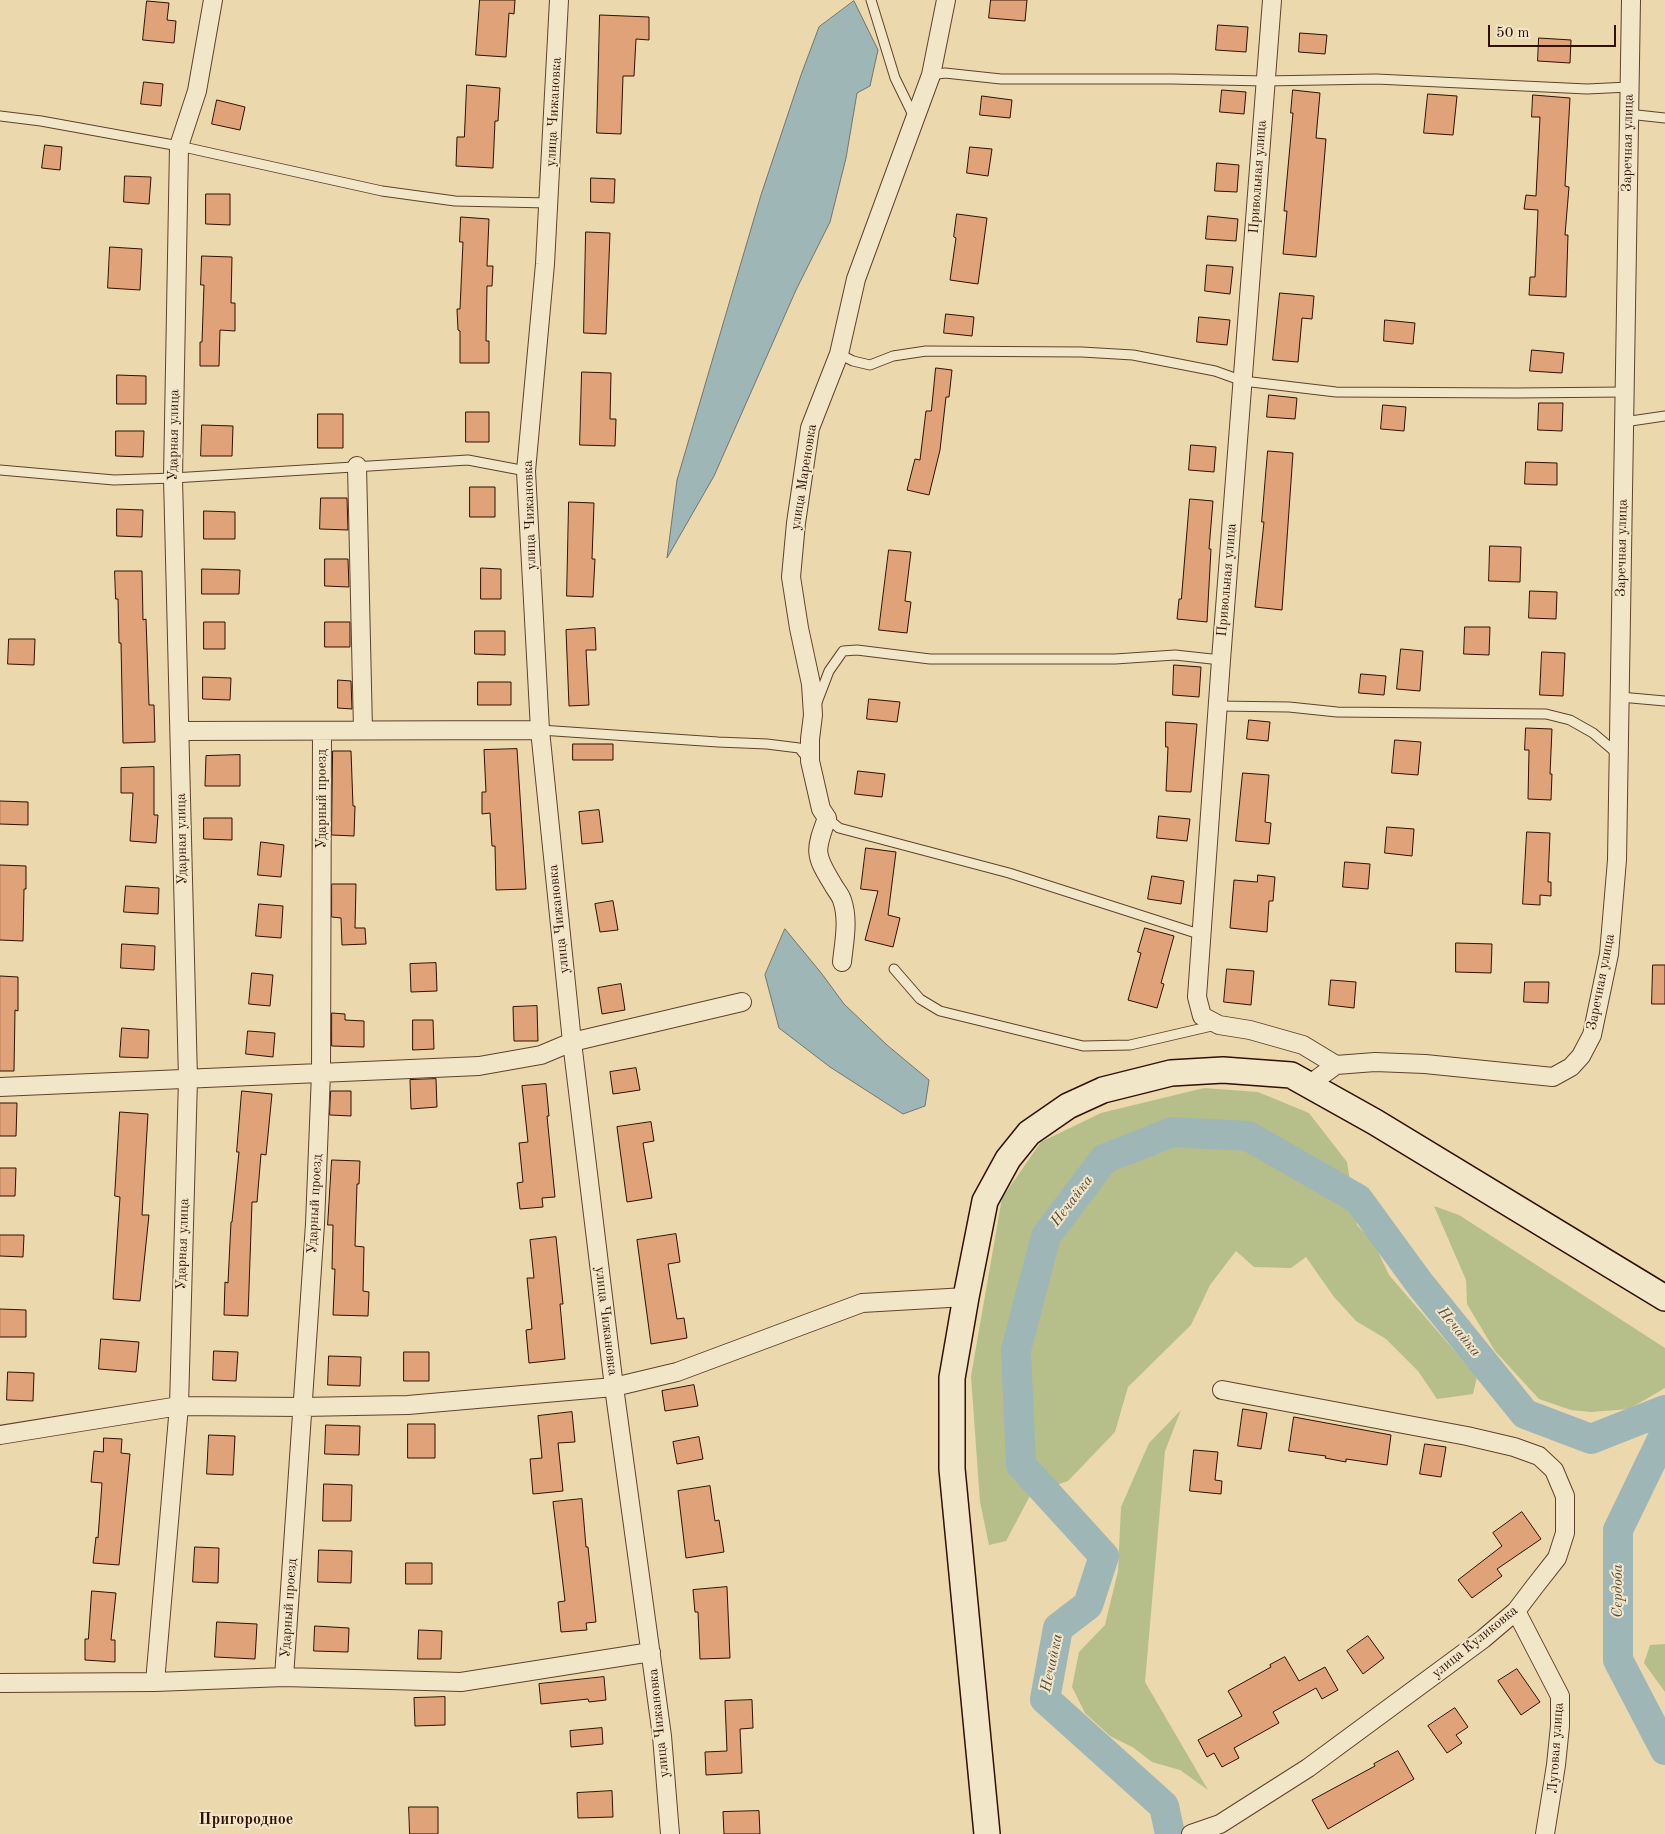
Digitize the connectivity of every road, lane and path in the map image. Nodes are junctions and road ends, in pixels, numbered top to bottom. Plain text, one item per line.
1 (213, 0) edge
2 (559, 0) edge
3 (871, 0) edge
4 (946, 0) edge
5 (1272, 0) edge
6 (1631, 0) edge
7 (931, 75) junction
8 (1265, 81) junction
9 (1629, 87) junction
10 (1628, 114) junction
11 (0, 116) edge
12 (1665, 118) edge
13 (915, 120) junction
14 (179, 146) junction
15 (549, 203) junction
16 (839, 354) junction
17 (1243, 382) junction
18 (1624, 392) junction
19 (1665, 416) edge
20 (1624, 422) junction
21 (357, 466) junction
22 (0, 470) edge
23 (526, 471) junction
24 (174, 478) junction
25 (1221, 660) junction
26 (1620, 697) junction
27 (1665, 701) edge
28 (1217, 706) junction
29 (813, 715) junction
30 (363, 730) junction
31 (540, 730) junction
32 (180, 731) junction
33 (322, 731) junction
34 (1619, 755) junction
35 (810, 761) junction
36 (828, 818) junction
37 (1202, 935) junction
38 (842, 962) dead end
39 (894, 969) dead end
40 (742, 1002) dead end
41 (1219, 1025) junction
42 (572, 1042) junction
43 (1336, 1065) junction
44 (322, 1073) junction
45 (188, 1080) junction
46 (1310, 1084) junction
47 (0, 1086) edge
48 (966, 1297) junction
49 (1665, 1298) edge
50 (614, 1387) junction
51 (1222, 1390) dead end
52 (179, 1406) junction
53 (302, 1407) junction
54 (0, 1435) edge
55 (1516, 1611) junction
56 (652, 1652) junction
57 (284, 1677) junction
58 (155, 1682) junction
59 (0, 1683) edge
60 (670, 1834) edge
61 (987, 1834) edge
62 (1191, 1834) edge
63 (1545, 1834) edge

1 - 14 street, Ударная улица
2 - 15 street, улица Чижановка
3 - 13 lane
4 - 7 street, улица Мареновка
5 - 8 street, Привольная улица
6 - 9 street, Заречная улица
7 - 8 lane
7 - 13 street, улица Мареновка
8 - 9 lane
8 - 17 street, Привольная улица
9 - 10 street, Заречная улица
10 - 12 lane
10 - 18 street, Заречная улица
11 - 14 lane
13 - 16 street, улица Мареновка
14 - 15 lane
14 - 24 street, Ударная улица
15 - 23 street, улица Чижановка
16 - 17 lane
16 - 29 street, улица Мареновка
17 - 18 lane
17 - 25 street, Привольная улица
18 - 20 street, Заречная улица
19 - 20 lane
20 - 26 street, Заречная улица
21 - 23 lane
21 - 24 lane
21 - 30 street
22 - 24 lane
23 - 31 street, улица Чижановка
24 - 32 street, Ударная улица
25 - 28 street, Привольная улица
25 - 29 lane
26 - 27 lane
26 - 34 street, Заречная улица
28 - 34 lane
28 - 37 street, Привольная улица
29 - 35 street, улица Мареновка
30 - 31 street
30 - 33 street
31 - 35 lane
31 - 42 street, улица Чижановка
32 - 33 street
32 - 45 street, Ударная улица
33 - 44 street, Ударный проезд
34 - 43 street, Заречная улица
35 - 36 street, улица Мареновка
36 - 37 lane
36 - 38 street
37 - 41 street, Привольная улица
39 - 41 lane
40 - 42 street
41 - 43 street, Привольная улица
42 - 44 street
42 - 50 street, улица Чижановка
43 - 46 street
44 - 45 street
44 - 53 street, Ударный проезд
45 - 47 street
45 - 52 street, Ударная улица
46 - 48 street
46 - 49 street
48 - 50 street
48 - 61 street
50 - 53 street
50 - 56 street, улица Чижановка
51 - 55 street, улица Куликовка
52 - 53 street
52 - 54 street
52 - 58 street, Ударная улица
53 - 57 street, Ударный проезд
55 - 62 street, улица Куликовка
55 - 63 street, Луговая улица
56 - 57 street
56 - 60 street, улица Чижановка
57 - 58 street
58 - 59 street

